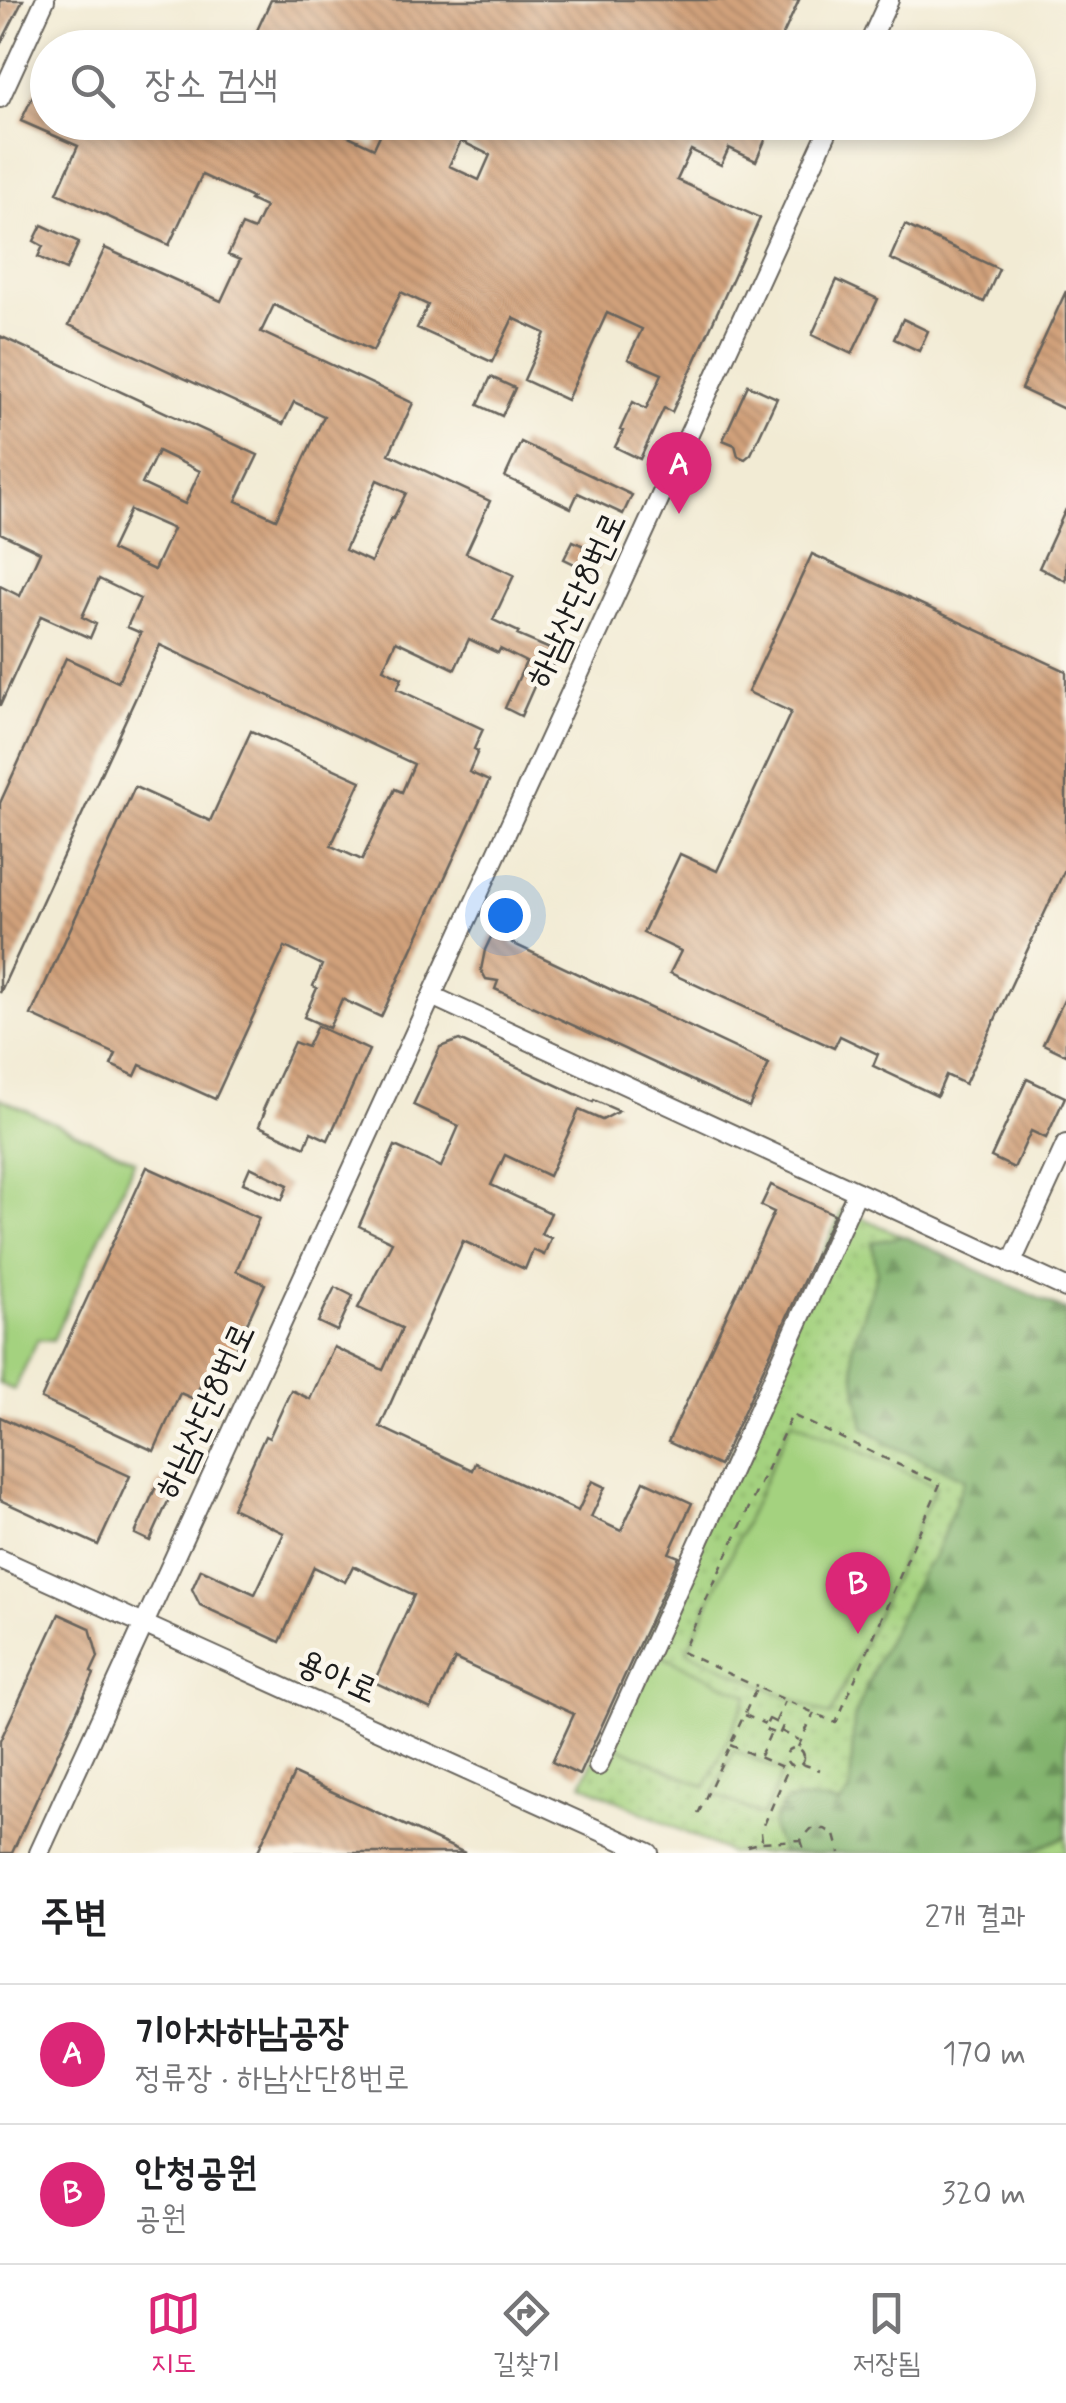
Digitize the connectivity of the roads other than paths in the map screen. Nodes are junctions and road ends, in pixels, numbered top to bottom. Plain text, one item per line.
1 (45, 0) edge
2 (889, 0) edge
3 (31, 30) edge
4 (875, 30) edge
5 (30, 33) edge
6 (0, 98) edge
7 (824, 140) edge
8 (432, 996) junction
9 (1066, 1144) edge
10 (858, 1192) junction
11 (1011, 1264) junction
12 (1066, 1288) edge
13 (0, 1559) edge
14 (142, 1625) junction
15 (598, 1766) dead end
16 (39, 1853) edge
17 (648, 1853) edge

1 - 3 street
2 - 4 street
5 - 6 street
7 - 8 street, 하남산단8번로
8 - 10 street
8 - 14 street, 하남산단8번로
9 - 11 street
10 - 11 street
10 - 15 street
11 - 12 street
13 - 14 street, 용아로
14 - 16 street, 하남산단8번로
14 - 17 street, 용아로

